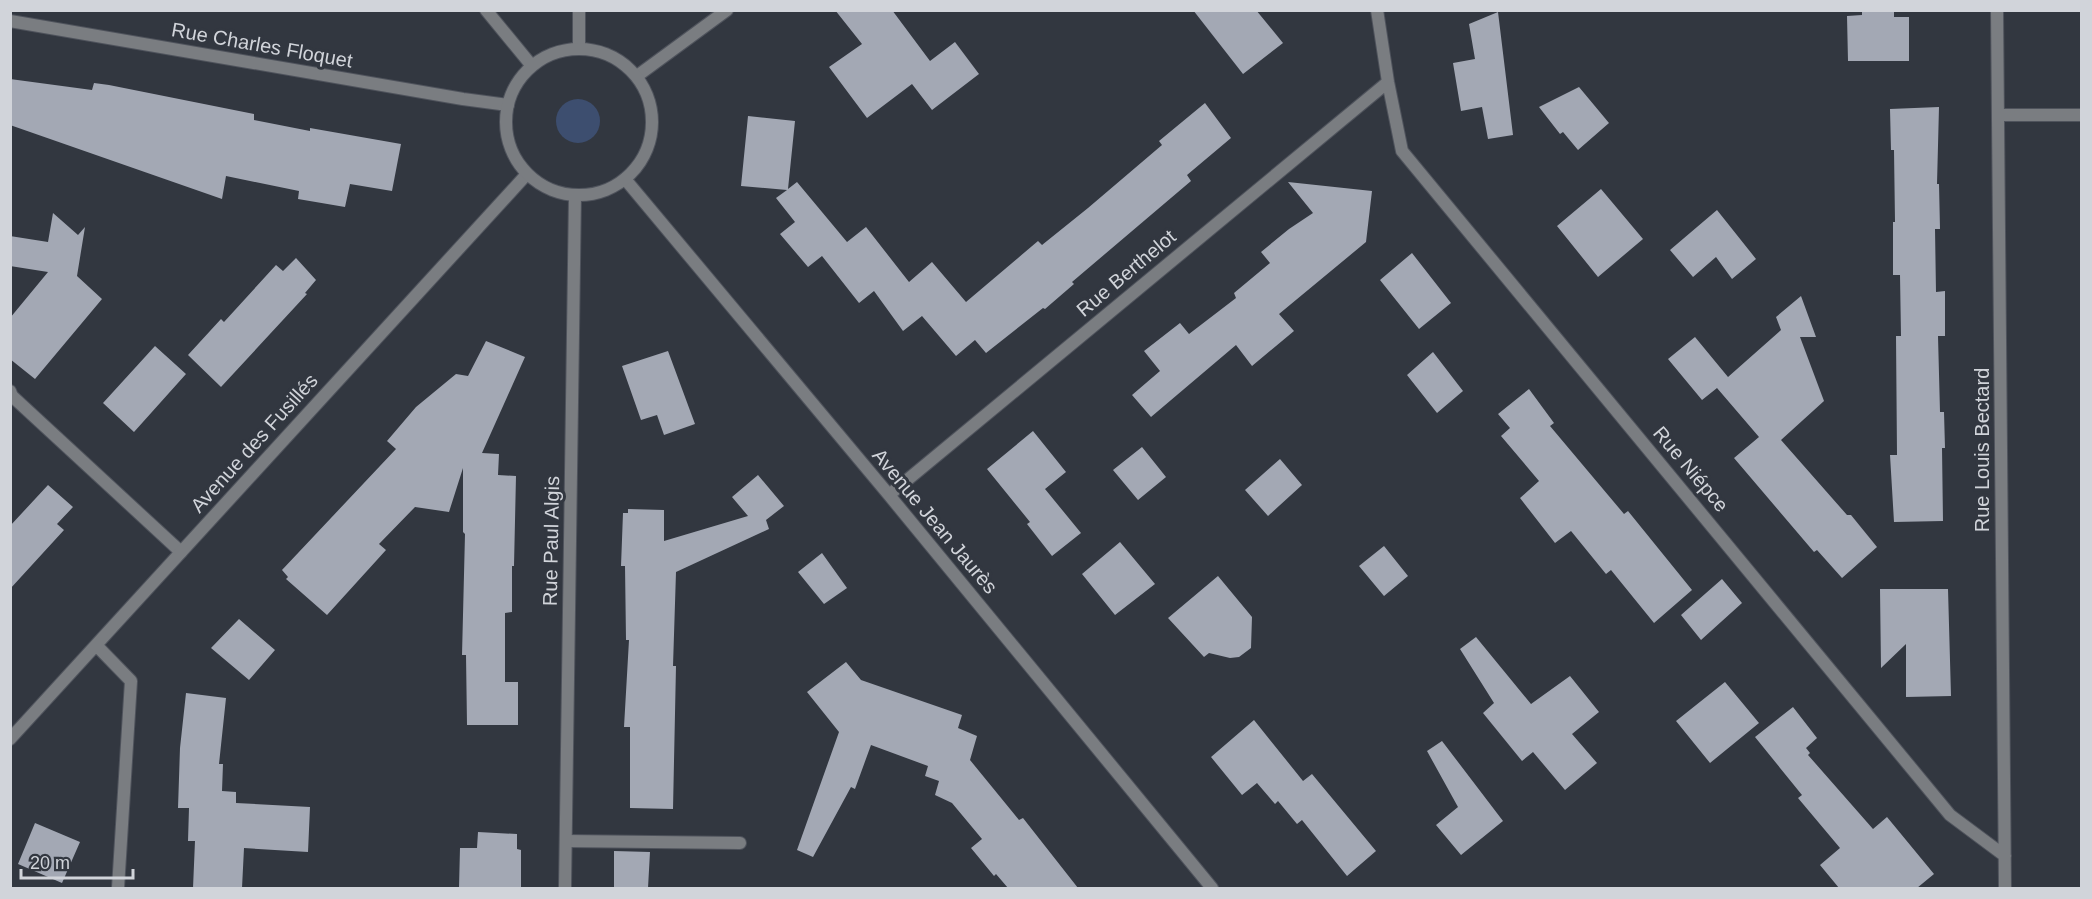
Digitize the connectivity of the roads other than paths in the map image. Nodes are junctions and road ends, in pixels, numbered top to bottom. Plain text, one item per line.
1 (486, 10) edge
2 (579, 10) edge
3 (727, 10) edge
4 (1377, 10) edge
5 (1997, 10) edge
6 (10, 21) edge
7 (579, 48) junction
8 (532, 66) junction
9 (637, 76) junction
10 (1388, 82) junction
11 (508, 105) junction
12 (1998, 115) junction
13 (2082, 115) edge
14 (527, 174) junction
15 (625, 179) junction
16 (575, 195) junction
17 (11, 389) edge
18 (889, 495) junction
19 (182, 552) junction
20 (96, 645) junction
21 (10, 739) edge
22 (566, 841) junction
23 (740, 843) dead end
24 (2005, 856) junction
25 (118, 888) edge
26 (565, 888) edge
27 (1212, 888) edge
28 (2005, 888) edge

1 - 8 street
2 - 7 street
3 - 9 street
4 - 10 street, Rue Niépce
5 - 12 street, Rue Louis Bectard
6 - 11 street, Rue Charles Floquet
7 - 8 street
7 - 9 street
8 - 11 street
9 - 15 street
10 - 18 street, Rue Berthelot
10 - 24 street, Rue Niépce
11 - 14 street
12 - 13 street
12 - 24 street, Rue Louis Bectard
14 - 16 street
14 - 19 street, Avenue des Fusillés
15 - 16 street
15 - 18 street, Avenue Jean Jaurès
16 - 22 street, Rue Paul Algis
17 - 19 street
18 - 27 street, Avenue Jean Jaurès
19 - 20 street, Avenue des Fusillés
20 - 21 street, Avenue des Fusillés
20 - 25 street
22 - 23 street
22 - 26 street, Rue Paul Algis
24 - 28 street, Rue Louis Bectard

